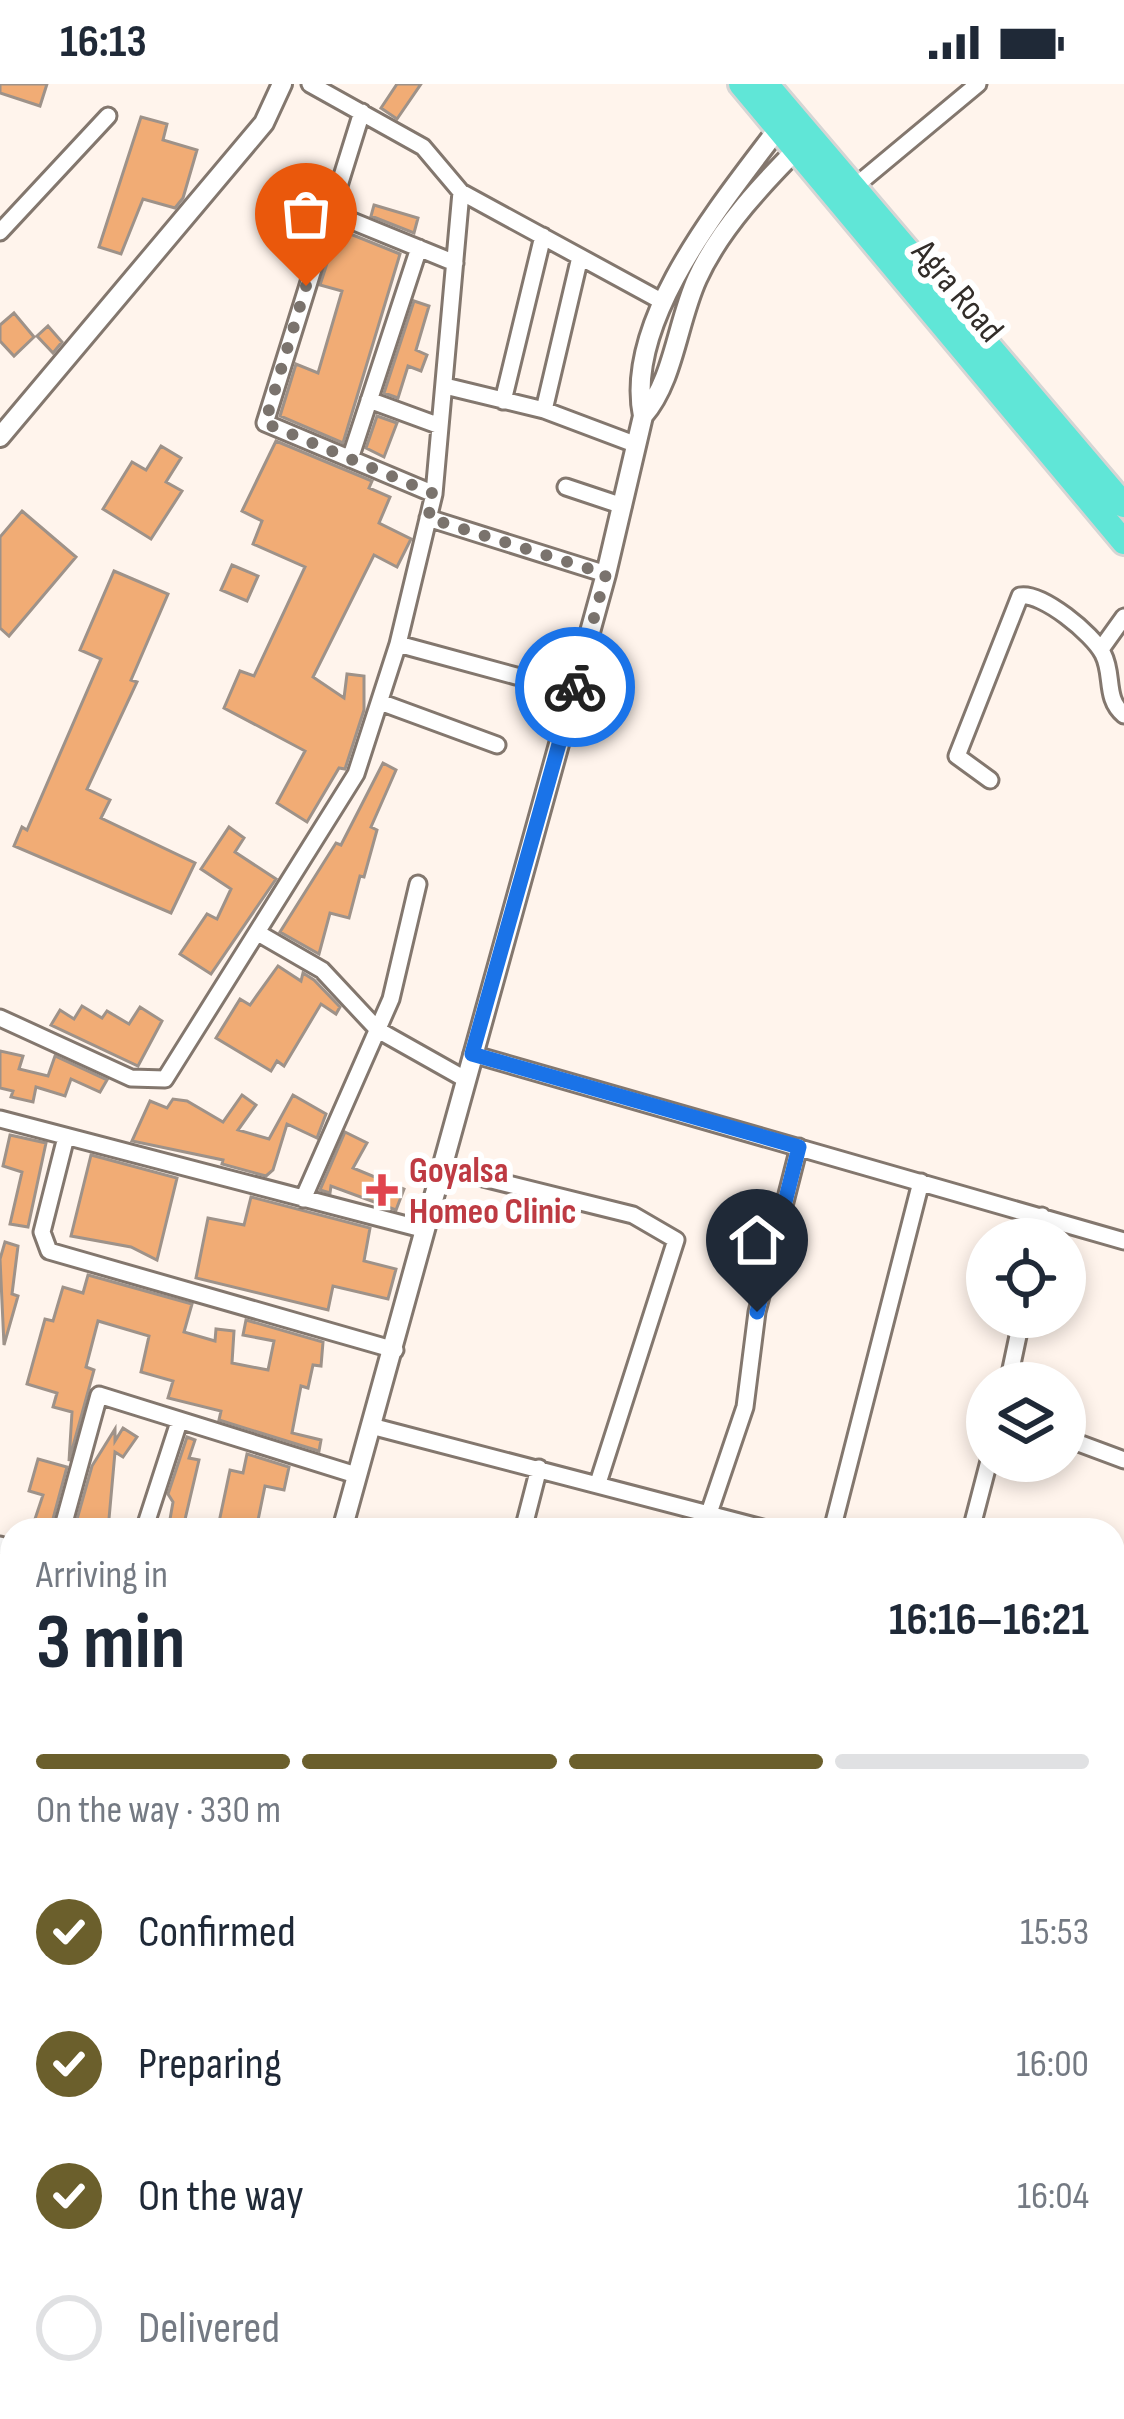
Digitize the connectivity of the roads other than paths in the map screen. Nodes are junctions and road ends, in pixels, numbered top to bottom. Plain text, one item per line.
1 (282, 84) edge
2 (310, 84) edge
3 (741, 84) edge
4 (766, 84) edge
5 (978, 84) edge
6 (339, 91) edge
7 (362, 112) junction
8 (108, 116) dead end
9 (784, 120) junction
10 (803, 143) junction
11 (854, 188) junction
12 (461, 192) junction
13 (330, 212) junction
14 (0, 232) edge
15 (543, 236) junction
16 (418, 248) junction
17 (580, 257) junction
18 (455, 263) junction
19 (663, 302) junction
20 (655, 324) junction
21 (678, 329) junction
22 (445, 386) junction
23 (369, 400) junction
24 (502, 401) junction
25 (544, 410) junction
26 (643, 416) junction
27 (440, 426) junction
28 (0, 437) edge
29 (637, 445) junction
30 (350, 460) junction
31 (566, 487) dead end
32 (434, 494) junction
33 (1122, 498) edge
34 (622, 506) junction
35 (428, 518) junction
36 (1124, 542) edge
37 (606, 574) junction
38 (1124, 617) edge
39 (398, 644) junction
40 (1101, 649) junction
41 (516, 676) dead end
42 (380, 702) junction
43 (1124, 716) edge
44 (497, 745) dead end
45 (990, 780) dead end
46 (418, 884) dead end
47 (258, 934) junction
48 (0, 1018) edge
49 (377, 1030) junction
50 (472, 1054) junction
51 (465, 1079) junction
52 (0, 1119) edge
53 (66, 1137) junction
54 (799, 1147) junction
55 (439, 1167) junction
56 (921, 1182) junction
57 (303, 1198) junction
58 (1042, 1216) joint
59 (422, 1229) junction
60 (1124, 1241) edge
61 (395, 1350) junction
62 (179, 1422) junction
63 (370, 1426) junction
64 (1086, 1446) edge
65 (1124, 1460) edge
66 (539, 1468) junction
67 (356, 1475) junction
68 (984, 1482) edge
69 (598, 1484) junction
70 (709, 1513) junction
71 (65, 1518) edge
72 (148, 1518) edge
73 (345, 1518) edge
74 (526, 1518) edge
75 (727, 1518) edge
76 (835, 1518) edge
77 (974, 1518) edge

1 - 28 street
2 - 6 street
3 - 9 highway, Agra Road
4 - 9 highway, Agra Road
5 - 11 street
6 - 7 street
7 - 12 street
7 - 13 street
8 - 14 street
9 - 10 highway, Agra Road
9 - 19 street
10 - 11 highway, Agra Road
10 - 21 street
10 - 36 highway, Agra Road
11 - 33 highway, Agra Road
12 - 15 street
12 - 18 street
13 - 16 street
13 - 30 street
15 - 17 street
15 - 24 street
16 - 18 street
16 - 23 street
17 - 19 street
17 - 25 street
18 - 22 street
19 - 20 street
20 - 21 street
20 - 26 street
21 - 26 street
22 - 24 street
22 - 27 street
23 - 27 street
23 - 30 street
24 - 25 street
25 - 29 street
26 - 29 street
27 - 32 street
29 - 34 street
30 - 32 street
31 - 34 street
32 - 35 street
34 - 37 street
35 - 37 street
35 - 39 street
37 - 50 street
38 - 40 street
39 - 41 street
39 - 42 street
40 - 43 street
40 - 45 street
42 - 44 street
42 - 47 street
46 - 49 street
47 - 48 street
47 - 49 street
49 - 51 street
49 - 57 street
50 - 51 street
50 - 54 street
51 - 55 street
52 - 53 street
53 - 57 street
53 - 61 street
54 - 56 street
54 - 70 street
55 - 59 street
55 - 69 street
56 - 58 street
56 - 76 street
57 - 59 street
58 - 60 street
59 - 61 street
61 - 63 street
62 - 67 street
62 - 71 street
62 - 72 street
63 - 66 street
63 - 67 street
64 - 65 street
66 - 69 street
66 - 74 street
67 - 73 street
68 - 77 street
69 - 70 street
70 - 75 street

